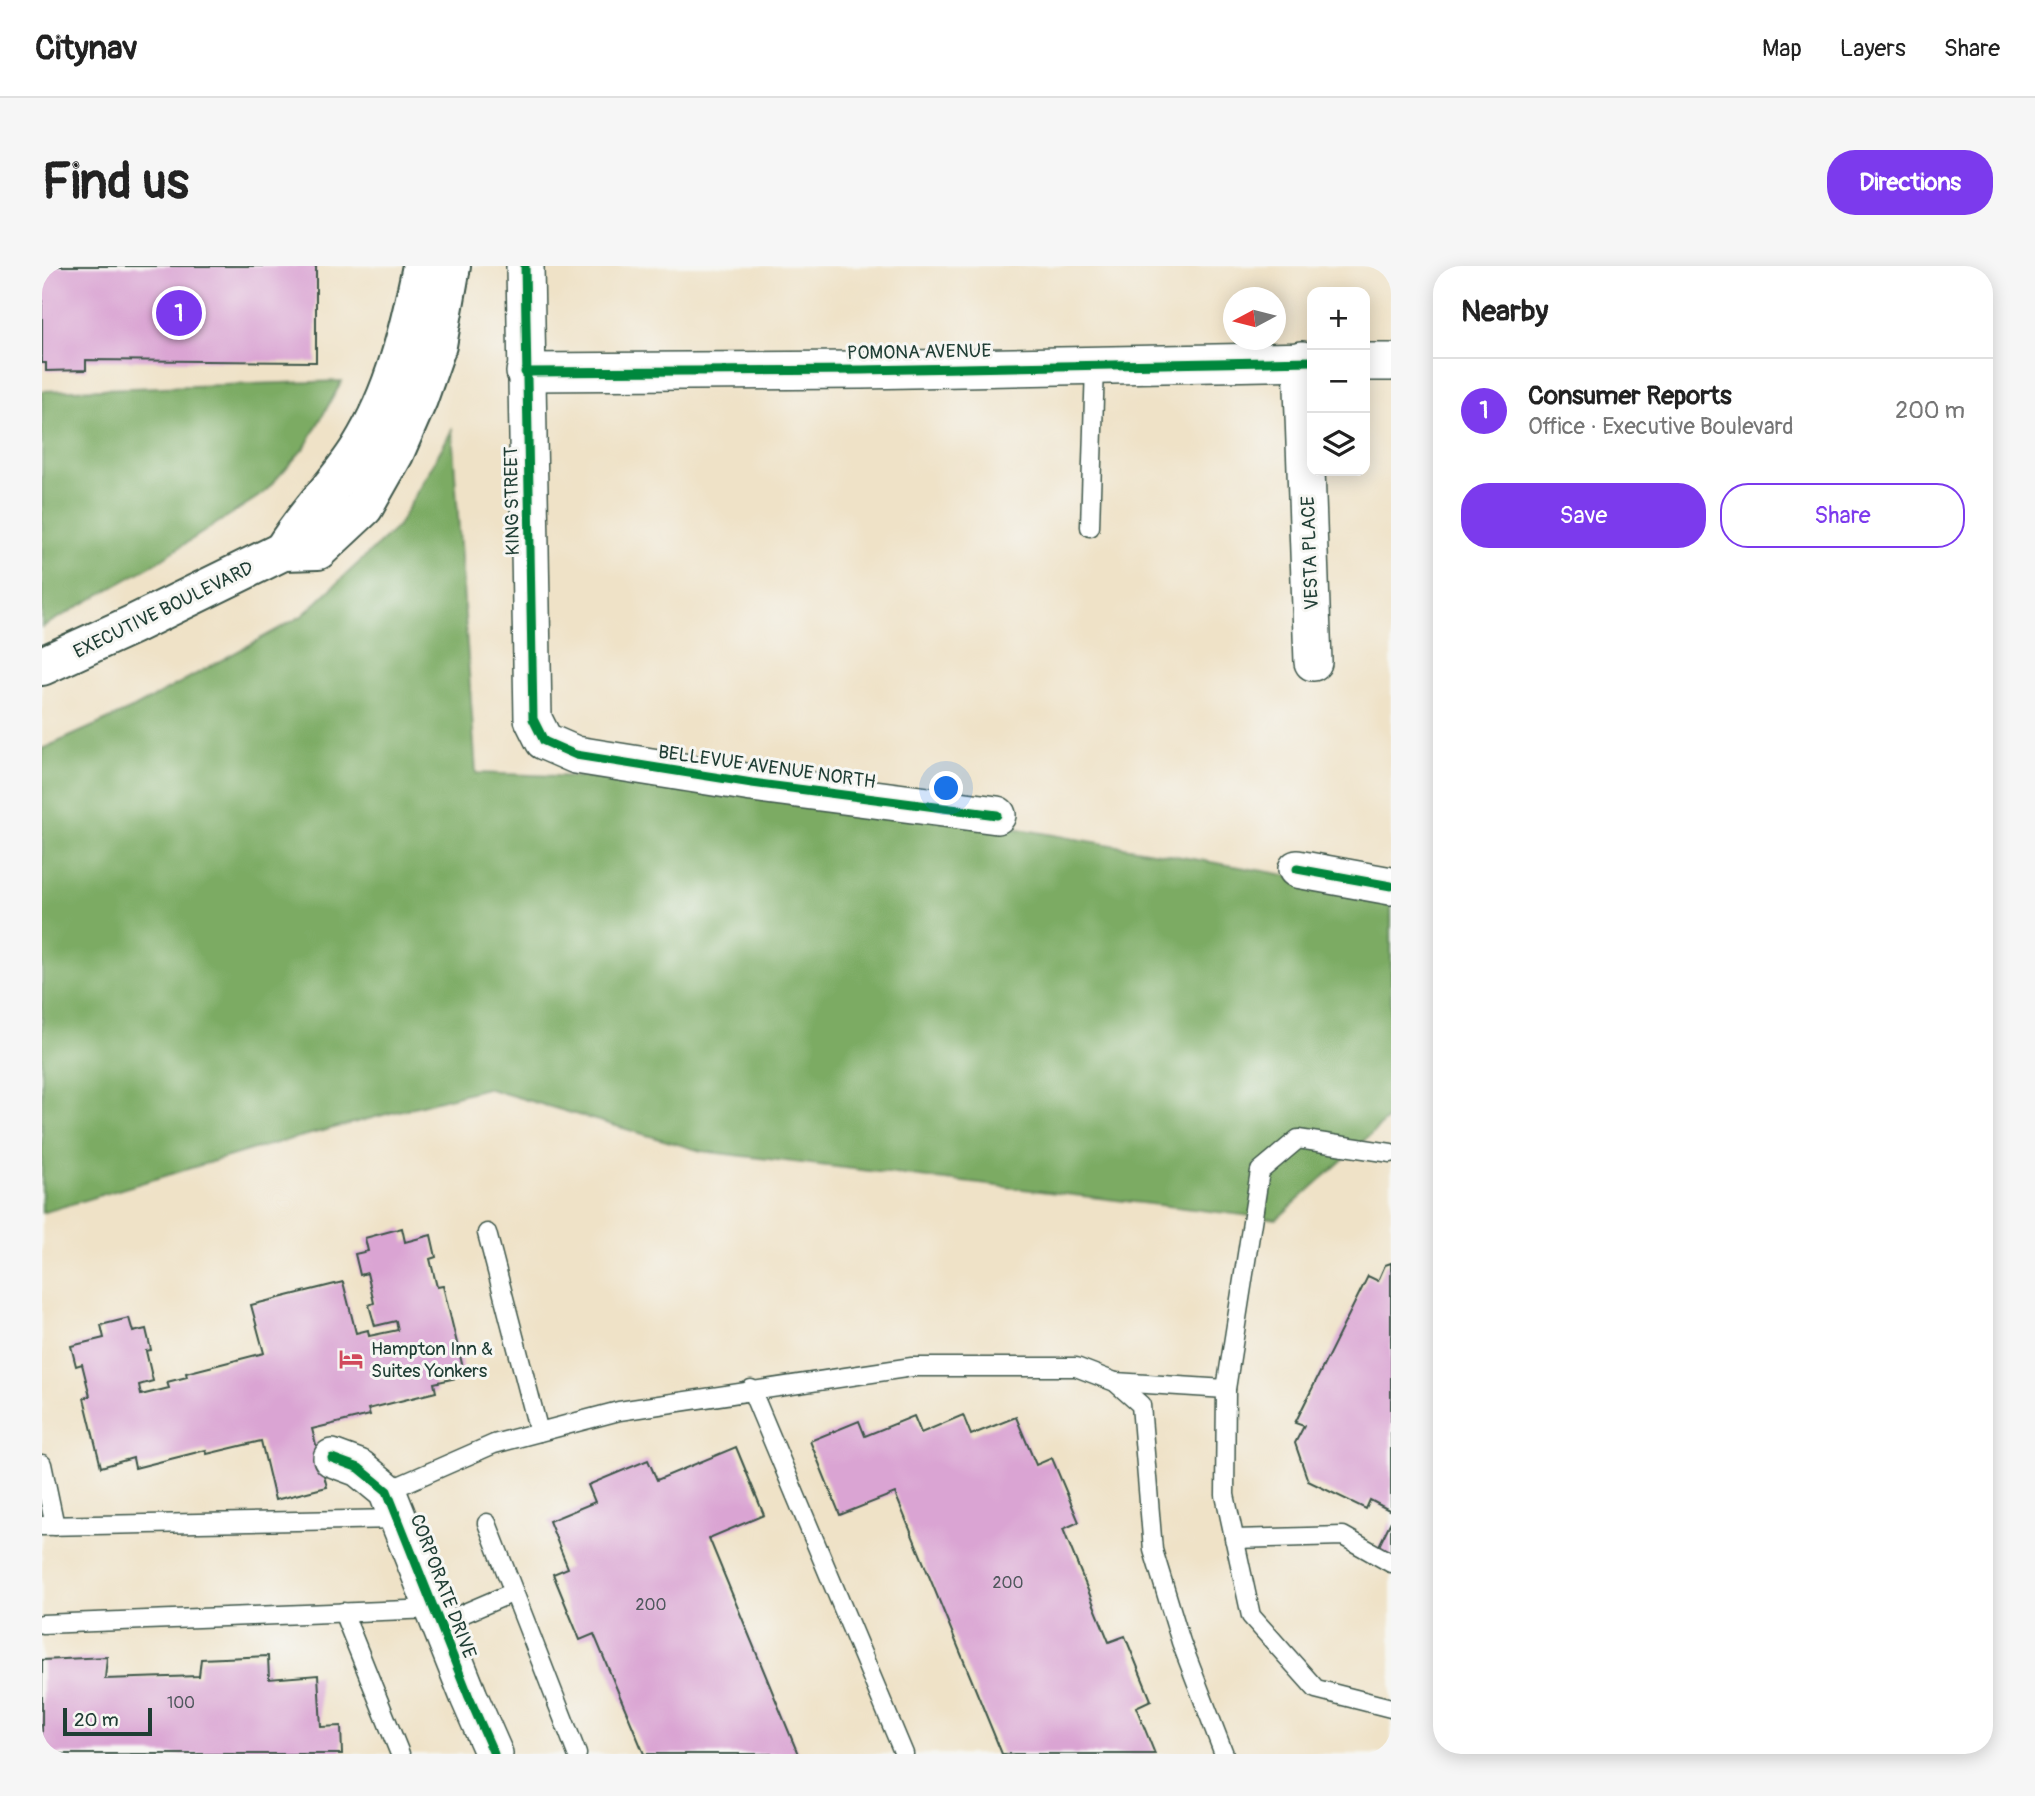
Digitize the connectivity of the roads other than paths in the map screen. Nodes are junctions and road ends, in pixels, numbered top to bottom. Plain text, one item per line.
1 (422, 266) edge
2 (451, 266) edge
3 (525, 266) edge
4 (1307, 360) edge
5 (1370, 362) edge
6 (1391, 362) edge
7 (1095, 365) junction
8 (526, 372) junction
9 (1308, 413) edge
10 (1090, 527) dead end
11 (283, 551) junction
12 (1313, 662) dead end
13 (42, 666) edge
14 (540, 733) joint
15 (997, 815) dead end
16 (1297, 869) dead end
17 (1391, 886) edge
18 (1391, 1153) edge
19 (487, 1233) dead end
20 (1115, 1382) junction
21 (751, 1389) junction
22 (1226, 1389) junction
23 (538, 1432) junction
24 (332, 1458) dead end
25 (42, 1464) edge
26 (393, 1505) junction
27 (487, 1523) dead end
28 (49, 1526) edge
29 (1234, 1539) junction
30 (1391, 1563) edge
31 (514, 1592) junction
32 (343, 1612) junction
33 (436, 1616) junction
34 (42, 1624) edge
35 (1391, 1707) edge
36 (400, 1754) edge
37 (494, 1754) edge
38 (577, 1754) edge
39 (904, 1754) edge
40 (1224, 1754) edge

1 - 11 main road
2 - 11 main road, EXECUTIVE BOULEVARD
3 - 8 street, KING STREET
4 - 7 street, POMONA AVENUE
5 - 6 street
7 - 8 street, POMONA AVENUE
7 - 10 lane
8 - 14 street, KING STREET
9 - 12 street, VESTA PLACE
11 - 13 main road, EXECUTIVE BOULEVARD
14 - 15 street, BELLEVUE AVENUE NORTH
16 - 17 street
18 - 22 lane
19 - 23 lane
20 - 21 lane
20 - 22 lane
20 - 40 lane
21 - 23 lane
21 - 39 lane
22 - 29 lane
23 - 26 lane
24 - 26 street, CORPORATE DRIVE
25 - 28 lane
26 - 28 lane
26 - 33 street, CORPORATE DRIVE
27 - 31 lane
29 - 30 lane
29 - 35 lane
31 - 33 lane
31 - 38 lane
32 - 33 lane
32 - 34 lane
32 - 36 lane
33 - 37 street, CORPORATE DRIVE

